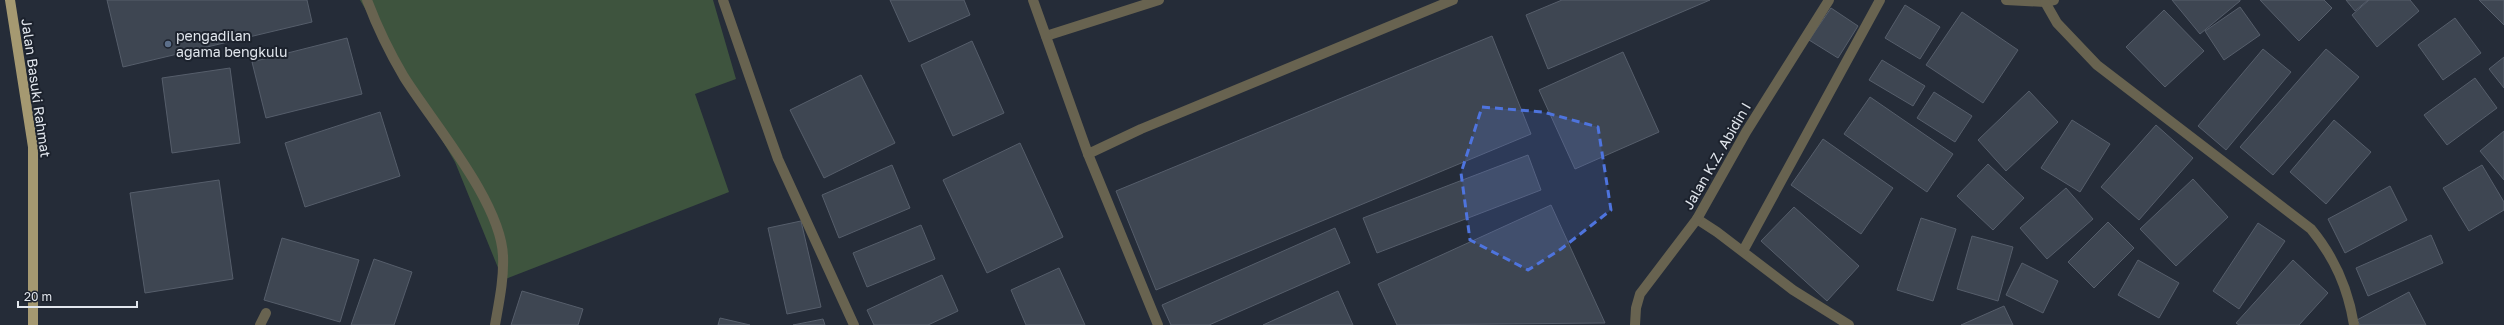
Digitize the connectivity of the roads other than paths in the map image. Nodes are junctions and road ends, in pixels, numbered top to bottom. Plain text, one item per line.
1 (10, 0) edge
2 (367, 0) edge
3 (723, 0) edge
4 (1033, 0) edge
5 (1159, 0) edge
6 (1453, 0) edge
7 (1829, 0) edge
8 (1880, 0) edge
9 (2006, 0) edge
10 (2049, 1) edge
11 (1046, 36) junction
12 (1088, 154) junction
13 (1697, 220) junction
14 (1743, 251) junction
15 (266, 314) dead end
16 (34, 325) edge
17 (260, 325) edge
18 (495, 325) edge
19 (854, 325) edge
20 (1158, 325) edge
21 (1635, 325) edge
22 (1849, 325) edge
23 (2354, 325) edge

1 - 16 main road, Jalan Basuki Rahmat
2 - 18 street
3 - 19 street
4 - 11 street
5 - 11 street
6 - 12 street
7 - 13 street, Jalan K.Z. Abidin I
8 - 14 street
9 - 10 street
10 - 23 street
11 - 12 street
12 - 20 street
13 - 14 street
13 - 21 street, Jalan K.Z. Abidin I
14 - 22 street
15 - 17 street

